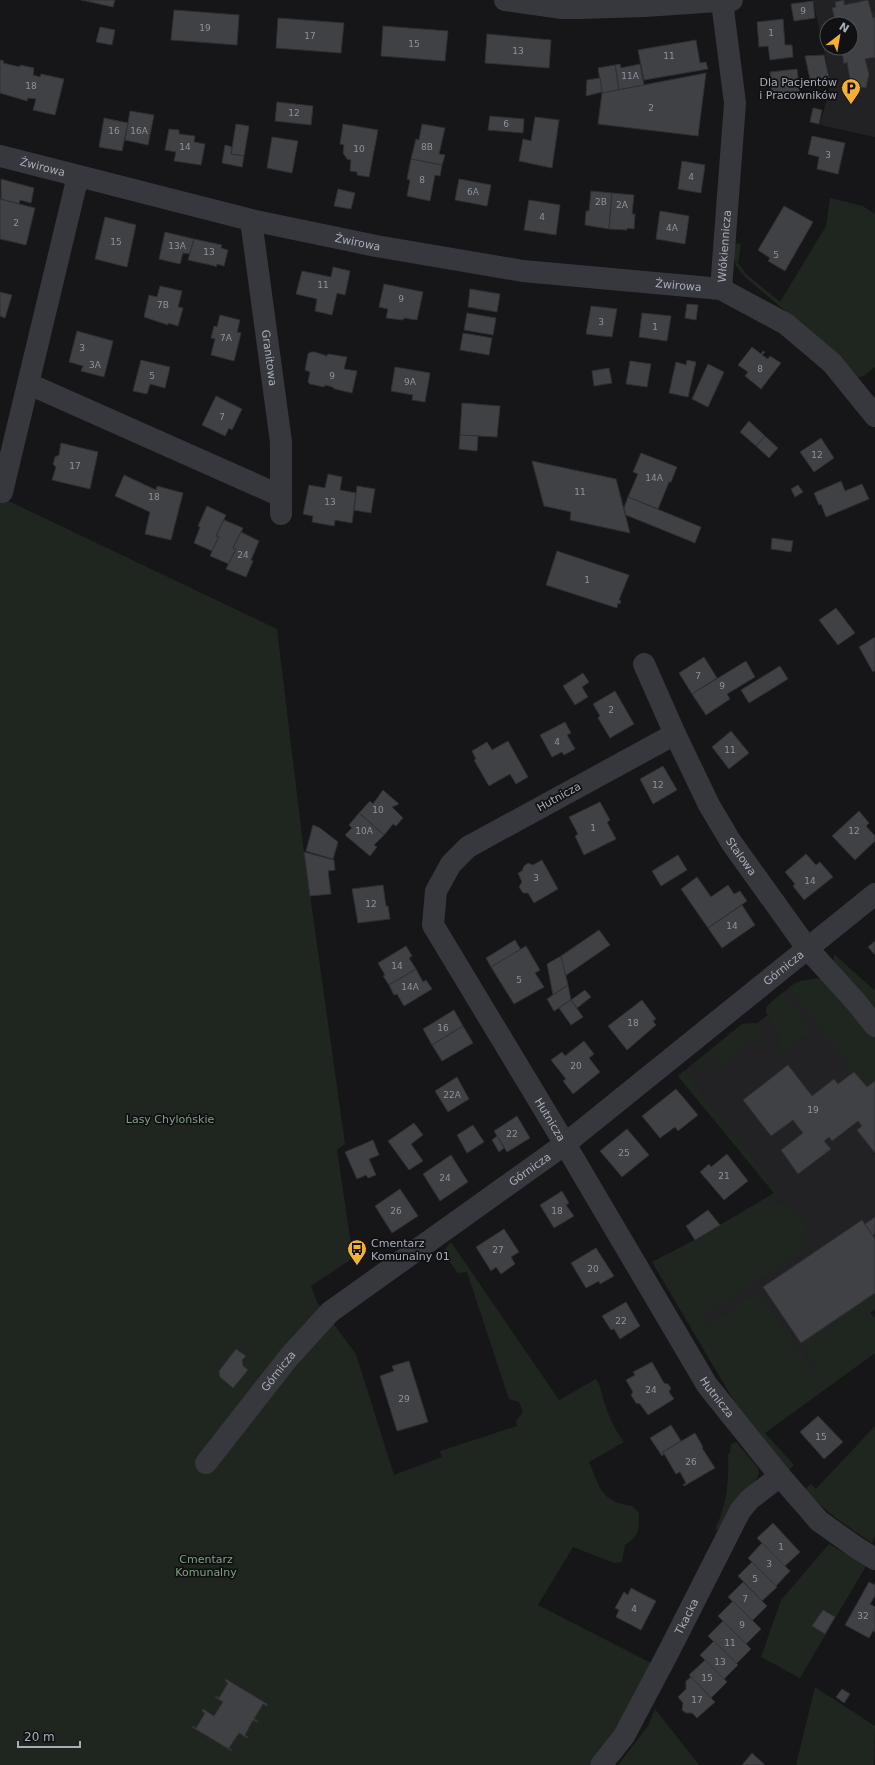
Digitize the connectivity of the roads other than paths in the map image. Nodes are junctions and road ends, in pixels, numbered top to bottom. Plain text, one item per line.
1 (505, 0) edge
2 (727, 1) edge
3 (0, 156) edge
4 (78, 176) junction
5 (251, 220) junction
6 (722, 289) junction
7 (29, 384) junction
8 (875, 416) edge
9 (2, 492) dead end
10 (644, 664) dead end
11 (674, 734) junction
12 (875, 894) edge
13 (807, 948) junction
14 (875, 1026) edge
15 (565, 1144) junction
16 (206, 1463) dead end
17 (780, 1476) junction
18 (875, 1559) edge
19 (601, 1765) edge

1 - 2 street
2 - 6 street, Włókiennicza
3 - 4 street, Żwirowa
4 - 5 street, Żwirowa
4 - 7 street
5 - 6 street, Żwirowa
5 - 7 street, Granitowa
6 - 8 street, Włókiennicza
7 - 9 street
10 - 11 street, Stalowa
11 - 13 street, Stalowa
11 - 15 street, Hutnicza
12 - 13 street, Górnicza
13 - 14 street, Stalowa
13 - 15 street, Górnicza
15 - 16 street, Górnicza
15 - 17 street, Hutnicza
17 - 18 street, Hutnicza
17 - 19 street, Tkacka

